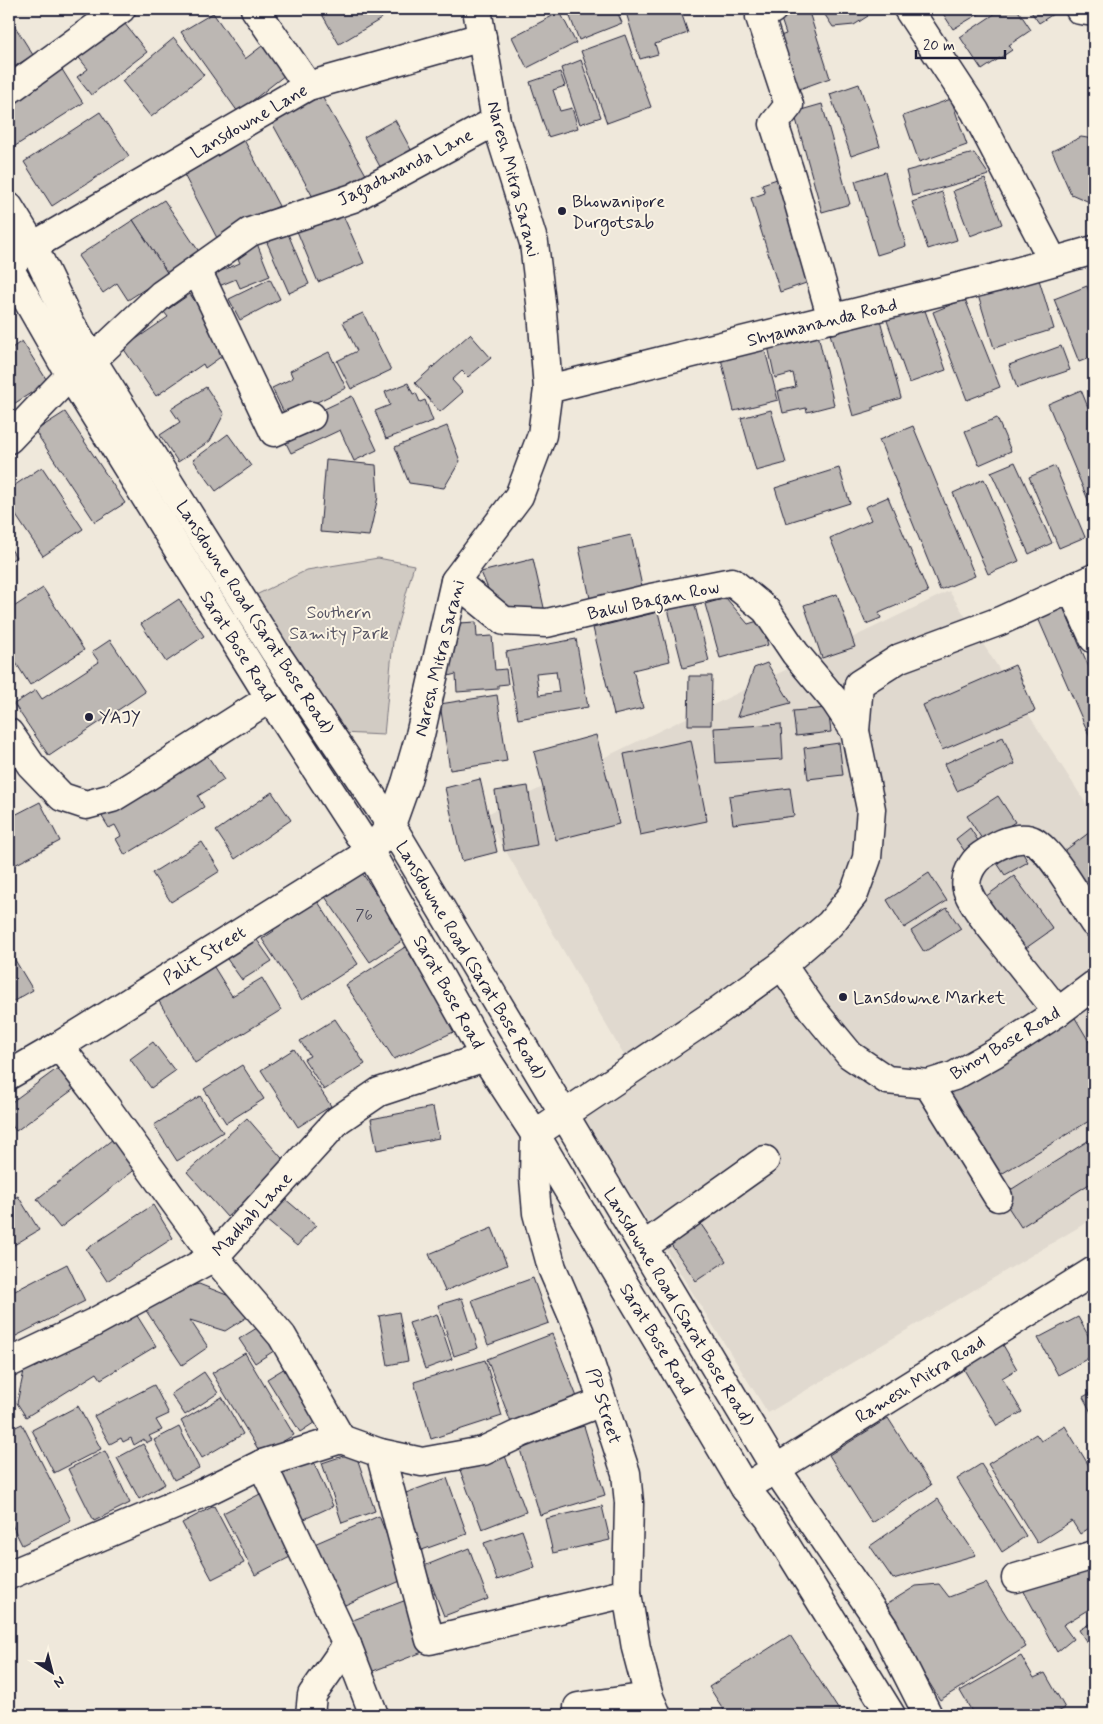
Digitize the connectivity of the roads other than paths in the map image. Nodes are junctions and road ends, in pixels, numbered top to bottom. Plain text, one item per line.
1 (120, 9) edge
2 (255, 9) edge
3 (477, 9) edge
4 (773, 9) edge
5 (908, 9) edge
6 (482, 37) junction
7 (308, 86) junction
8 (9, 90) edge
9 (496, 121) junction
10 (9, 208) edge
11 (33, 246) junction
12 (1094, 250) edge
13 (1053, 261) junction
14 (9, 266) edge
15 (196, 270) junction
16 (832, 319) junction
17 (81, 367) junction
18 (548, 389) junction
19 (311, 416) dead end
20 (9, 439) edge
21 (455, 581) junction
22 (1083, 583) edge
23 (1094, 639) edge
24 (270, 698) junction
25 (856, 731) junction
26 (9, 733) edge
27 (391, 825) junction
28 (370, 852) junction
29 (1094, 923) edge
30 (782, 965) junction
31 (1094, 985) edge
32 (1058, 1012) junction
33 (59, 1046) junction
34 (485, 1056) junction
35 (9, 1075) edge
36 (928, 1084) junction
37 (563, 1115) junction
38 (535, 1134) junction
39 (764, 1160) dead end
40 (998, 1197) dead end
41 (644, 1246) junction
42 (214, 1257) junction
43 (1094, 1271) edge
44 (9, 1364) edge
45 (602, 1402) junction
46 (341, 1439) junction
47 (380, 1453) junction
48 (262, 1464) junction
49 (776, 1469) junction
50 (745, 1488) junction
51 (1094, 1555) edge
52 (9, 1574) edge
53 (1016, 1578) dead end
54 (627, 1593) junction
55 (347, 1645) junction
56 (653, 1706) edge
57 (578, 1707) dead end
58 (310, 1715) edge
59 (374, 1715) edge
60 (891, 1715) edge
61 (928, 1715) edge

1 - 8 street
2 - 7 street
3 - 6 street, Naresh Mitra Sarani
4 - 16 street
5 - 13 street
6 - 7 street, Lansdowne Lane
6 - 9 street, Naresh Mitra Sarani
7 - 11 street, Lansdowne Lane
9 - 15 street, Jagadananda Lane
9 - 18 street, Naresh Mitra Sarani
10 - 11 street, Lansdowne Road (Sarat Bose Road)
11 - 14 street, Lansdowne Lane
11 - 17 street, Lansdowne Road (Sarat Bose Road)
12 - 13 street, Shyamananda Road
13 - 16 street, Shyamananda Road
14 - 17 street, Sarat Bose Road
15 - 17 street, Jagadananda Lane
15 - 19 street
16 - 18 street, Shyamananda Road
17 - 20 street, Jagadananda Lane
17 - 24 street, Sarat Bose Road
17 - 27 street, Lansdowne Road (Sarat Bose Road)
18 - 21 street, Naresh Mitra Sarani
21 - 25 street, Bakul Bagan Row
21 - 27 street, Naresh Mitra Sarani
22 - 23 street
22 - 25 street
24 - 26 street
24 - 28 street, Sarat Bose Road
25 - 30 street
27 - 28 street, Palit Street
27 - 37 street, Lansdowne Road (Sarat Bose Road)
28 - 33 street, Palit Street
28 - 34 street, Sarat Bose Road
29 - 32 street
30 - 36 street, Binoy Bose Road
30 - 37 street
31 - 32 street, Binoy Bose Road
32 - 36 street, Binoy Bose Road
33 - 35 street, Palit Street
33 - 42 street
34 - 38 street, Sarat Bose Road
34 - 42 street, Madhab Lane
36 - 40 street
37 - 38 street
37 - 41 street, Lansdowne Road (Sarat Bose Road)
38 - 45 street, PP Street
38 - 50 street, Sarat Bose Road
39 - 41 street
41 - 49 street, Lansdowne Road (Sarat Bose Road)
42 - 44 street, Madhab Lane
42 - 46 street
43 - 49 street, Ramesh Mitra Road
45 - 47 street
45 - 54 street, PP Street
46 - 47 street
46 - 48 street
47 - 54 street
48 - 52 street
48 - 55 street
49 - 50 street, Ramesh Mitra Road
49 - 61 street, Lansdowne Road (Sarat Bose Road)
50 - 60 street, Sarat Bose Road
51 - 53 street
54 - 56 street, PP Street
55 - 58 street
55 - 59 street
56 - 57 street

